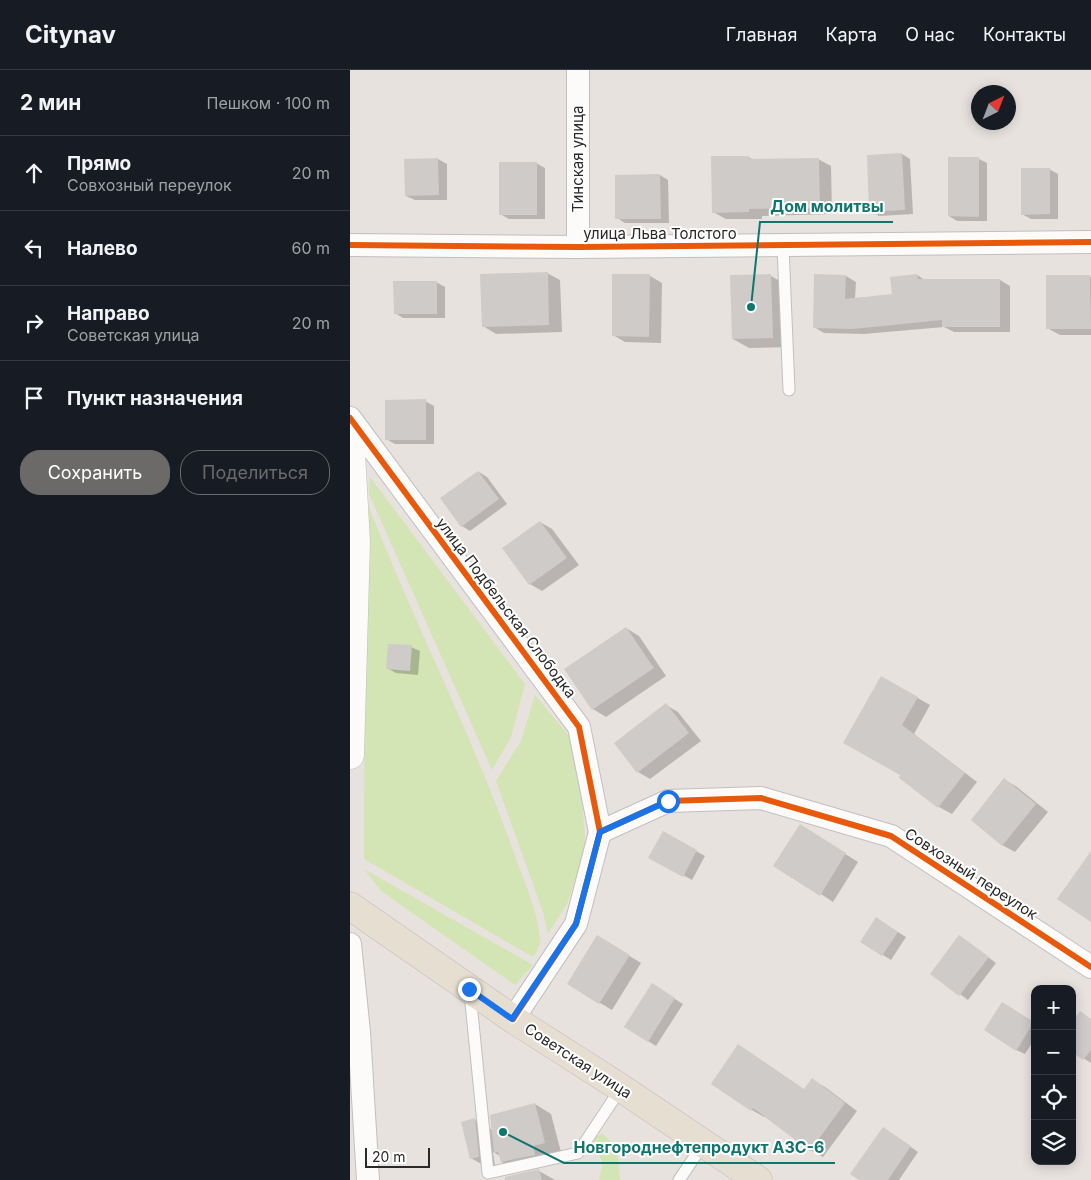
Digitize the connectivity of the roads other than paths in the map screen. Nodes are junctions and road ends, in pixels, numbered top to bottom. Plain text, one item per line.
1 (578, 70) edge
2 (1091, 242) edge
3 (350, 245) edge
4 (784, 246) junction
5 (578, 248) junction
6 (789, 390) dead end
7 (350, 418) edge
8 (350, 436) edge
9 (350, 755) edge
10 (600, 832) junction
11 (350, 906) edge
12 (350, 944) edge
13 (1091, 967) edge
14 (469, 989) junction
15 (512, 1019) junction
16 (354, 1032) edge
17 (621, 1088) junction
18 (704, 1143) junction
19 (368, 1180) edge
20 (679, 1180) edge
21 (758, 1180) edge

1 - 5 street, Тинская улица
2 - 4 street, улица Льва Толстого
3 - 5 street, улица Льва Толстого
4 - 5 street, улица Льва Толстого
4 - 6 lane
7 - 10 street, улица Подбельская Слободка
8 - 9 main road
10 - 13 street, Совхозный переулок
10 - 15 street
11 - 14 main road, Советская улица
12 - 16 street
14 - 15 main road, Советская улица
14 - 17 lane
15 - 17 main road, Советская улица
16 - 19 street
17 - 18 main road, Советская улица
18 - 20 lane
18 - 21 main road, Советская улица

